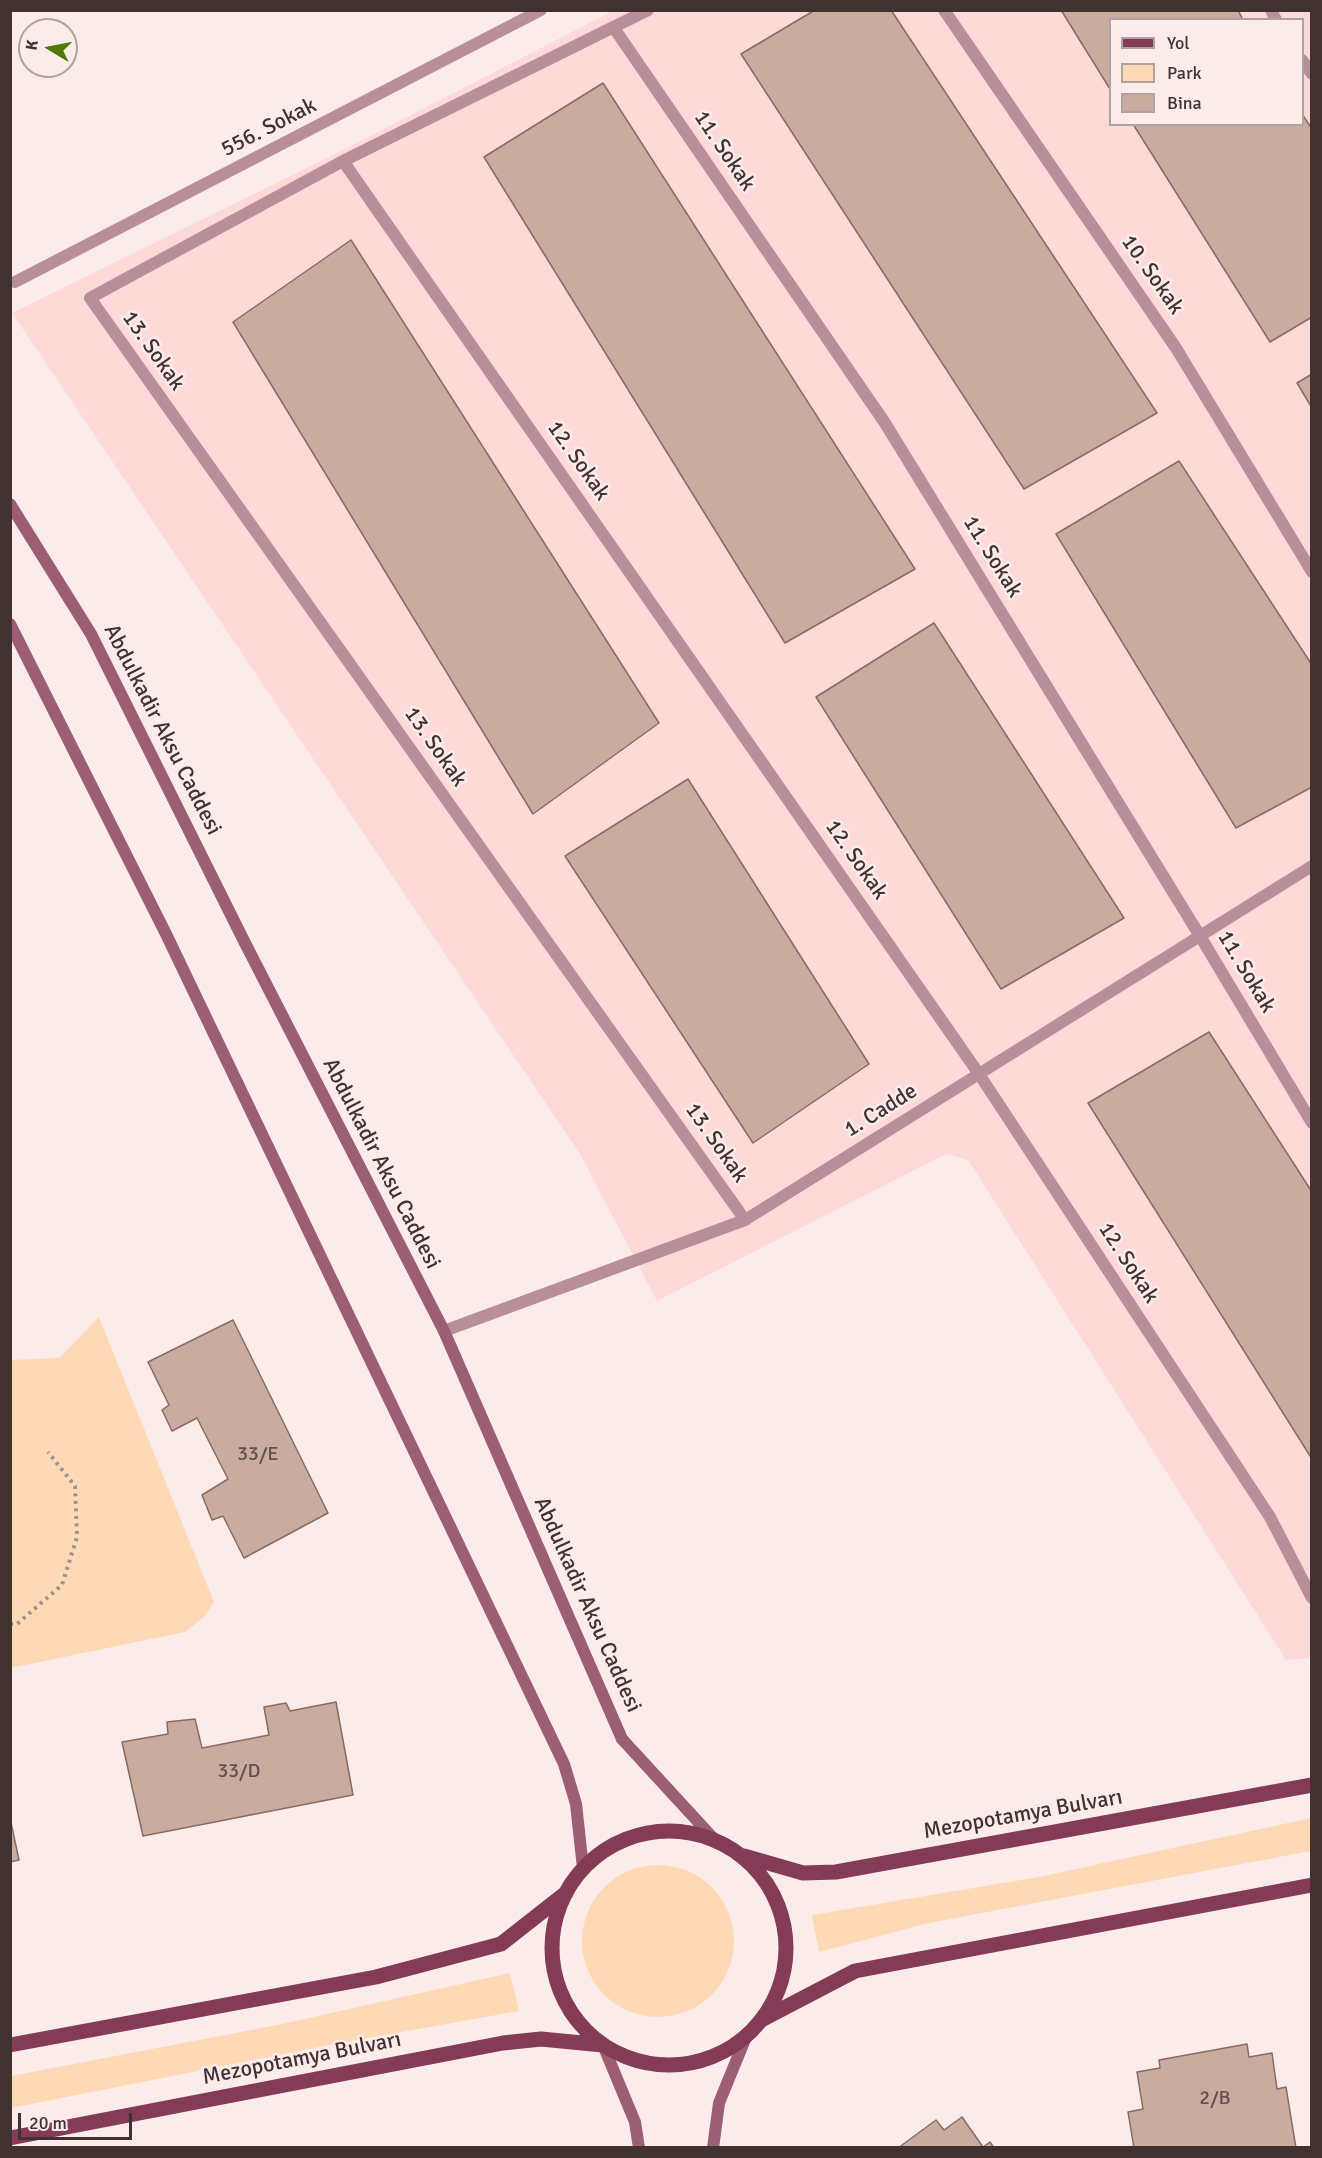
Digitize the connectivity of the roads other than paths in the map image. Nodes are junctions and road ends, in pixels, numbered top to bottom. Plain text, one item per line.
1 (541, 10) edge
2 (648, 10) edge
3 (944, 10) edge
4 (614, 28) junction
5 (343, 161) junction
6 (12, 284) edge
7 (10, 504) edge
8 (1311, 572) edge
9 (10, 624) edge
10 (1311, 866) edge
11 (1200, 936) junction
12 (980, 1074) junction
13 (1311, 1123) edge
14 (745, 1220) junction
15 (444, 1331) junction
16 (1311, 1598) edge
17 (1311, 1785) edge
18 (713, 1838) junction
19 (744, 1856) junction
20 (583, 1868) junction
21 (1311, 1885) edge
22 (566, 1893) junction
23 (763, 2019) junction
24 (746, 2037) junction
25 (10, 2044) edge
26 (603, 2045) junction
27 (10, 2138) edge
28 (639, 2148) edge
29 (713, 2148) edge

1 - 6 street, 556. Sokak
2 - 4 street
3 - 8 street, 10. Sokak
4 - 5 street
4 - 11 street, 11. Sokak
5 - 12 street, 12. Sokak
5 - 14 street, 13. Sokak
7 - 15 main road, Abdulkadir Aksu Caddesi
9 - 20 main road
10 - 11 street, 1. Cadde
11 - 12 street, 1. Cadde
11 - 13 street, 11. Sokak
12 - 14 street, 1. Cadde
12 - 16 street, 12. Sokak
14 - 15 street, 1. Cadde
15 - 18 main road, Abdulkadir Aksu Caddesi
17 - 19 main road, Mezopotamya Bulvarı
18 - 19 main road
18 - 20 main road
19 - 23 main road
20 - 22 main road
21 - 23 main road
22 - 25 main road
22 - 26 main road
23 - 24 main road
24 - 26 main road
24 - 29 main road
26 - 27 main road, Mezopotamya Bulvarı
26 - 28 main road

